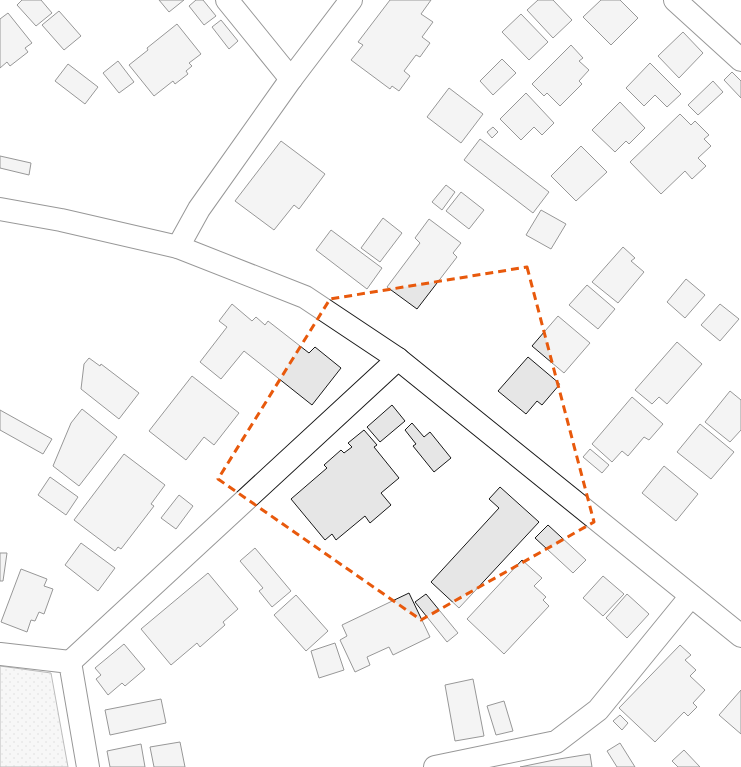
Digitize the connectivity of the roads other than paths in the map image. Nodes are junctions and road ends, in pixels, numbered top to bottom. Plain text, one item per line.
1 (227, 0) edge
2 (351, 0) edge
3 (675, 0) edge
4 (741, 60) edge
5 (291, 79) junction
6 (0, 209) edge
7 (178, 247) junction
8 (398, 358) junction
9 (691, 596) junction
10 (741, 636) edge
11 (0, 654) edge
12 (70, 662) junction
13 (88, 767) edge
14 (435, 767) edge

1 - 5 street
2 - 5 street
3 - 4 street
5 - 7 street
6 - 7 street
7 - 8 street
8 - 9 street
8 - 12 street
9 - 10 street
9 - 14 street
11 - 12 street
12 - 13 street

